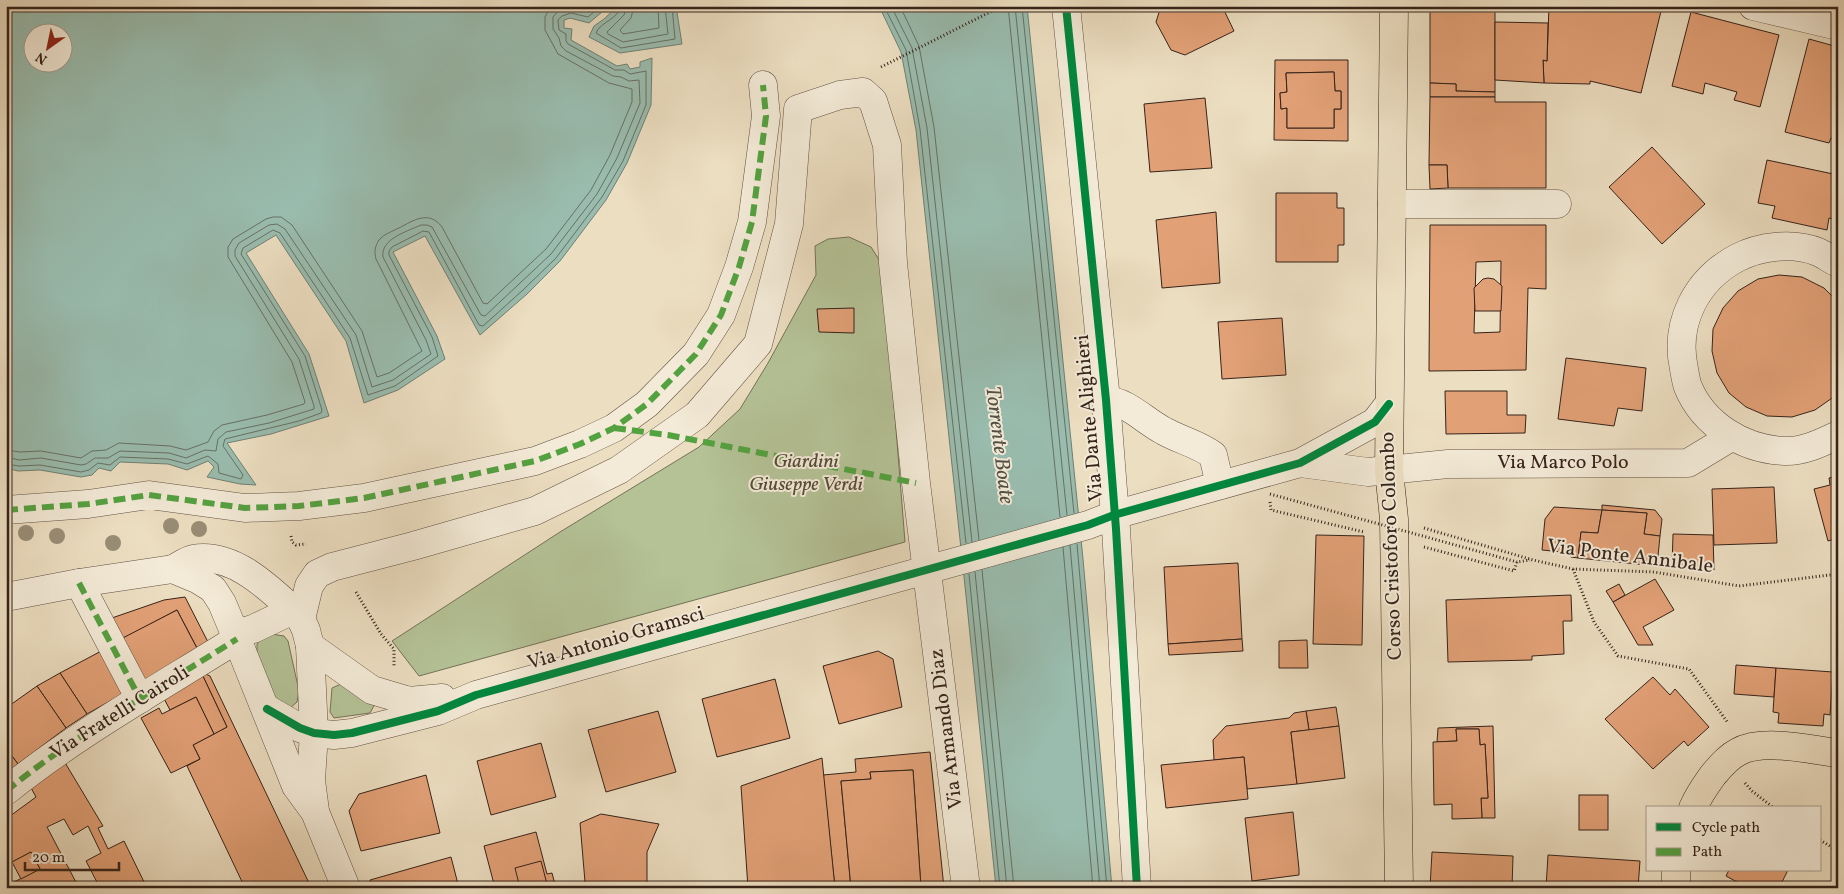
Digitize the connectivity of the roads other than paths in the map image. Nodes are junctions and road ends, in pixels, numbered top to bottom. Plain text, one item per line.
1 (1066, 6) edge
2 (1394, 6) edge
3 (1753, 6) edge
4 (1838, 26) edge
5 (763, 85) dead end
6 (1392, 204) junction
7 (1556, 204) dead end
8 (1838, 263) edge
9 (1106, 400) junction
10 (1389, 404) junction
11 (1838, 435) edge
12 (1731, 436) junction
13 (1300, 464) junction
14 (1389, 471) junction
15 (1220, 485) junction
16 (6, 510) edge
17 (1114, 515) junction
18 (173, 569) junction
19 (927, 570) junction
20 (79, 583) junction
21 (6, 597) edge
22 (297, 614) junction
23 (236, 637) junction
24 (310, 646) junction
25 (476, 695) junction
26 (140, 699) junction
27 (267, 709) junction
28 (314, 733) junction
29 (1838, 753) edge
30 (6, 791) edge
31 (1693, 806) edge
32 (315, 812) junction
33 (1676, 872) edge
34 (346, 888) edge
35 (966, 888) edge
36 (1137, 888) edge
37 (1399, 888) edge
38 (1676, 888) edge

1 - 9 street, Via Dante Alighieri
2 - 6 main road, Corso Cristoforo Colombo
3 - 4 street
5 - 16 street
6 - 7 street
6 - 10 main road, Corso Cristoforo Colombo
8 - 12 street
9 - 15 street
9 - 17 street, Via Dante Alighieri
10 - 13 street
10 - 14 main road, Corso Cristoforo Colombo
11 - 12 street
12 - 14 street, Via Marco Polo
13 - 14 street, Via Marco Polo
13 - 15 street, Via Antonio Gramsci
14 - 37 main road, Corso Cristoforo Colombo
15 - 17 street, Via Antonio Gramsci
17 - 19 street, Via Antonio Gramsci
17 - 36 street, Via Dante Alighieri
18 - 20 street
18 - 22 street
18 - 23 street
19 - 22 street, Via Armando Diaz
19 - 25 street, Via Antonio Gramsci
19 - 35 street, Via Armando Diaz
20 - 21 street
20 - 26 street
22 - 23 street, Via Fratelli Cairoli
22 - 24 street
23 - 26 street, Via Fratelli Cairoli
23 - 27 street
24 - 25 street
24 - 28 street
25 - 28 street, Via Antonio Gramsci
26 - 30 street, Via Fratelli Cairoli
27 - 28 street
27 - 32 street
28 - 32 street
29 - 31 main road
32 - 34 street
33 - 38 main road

